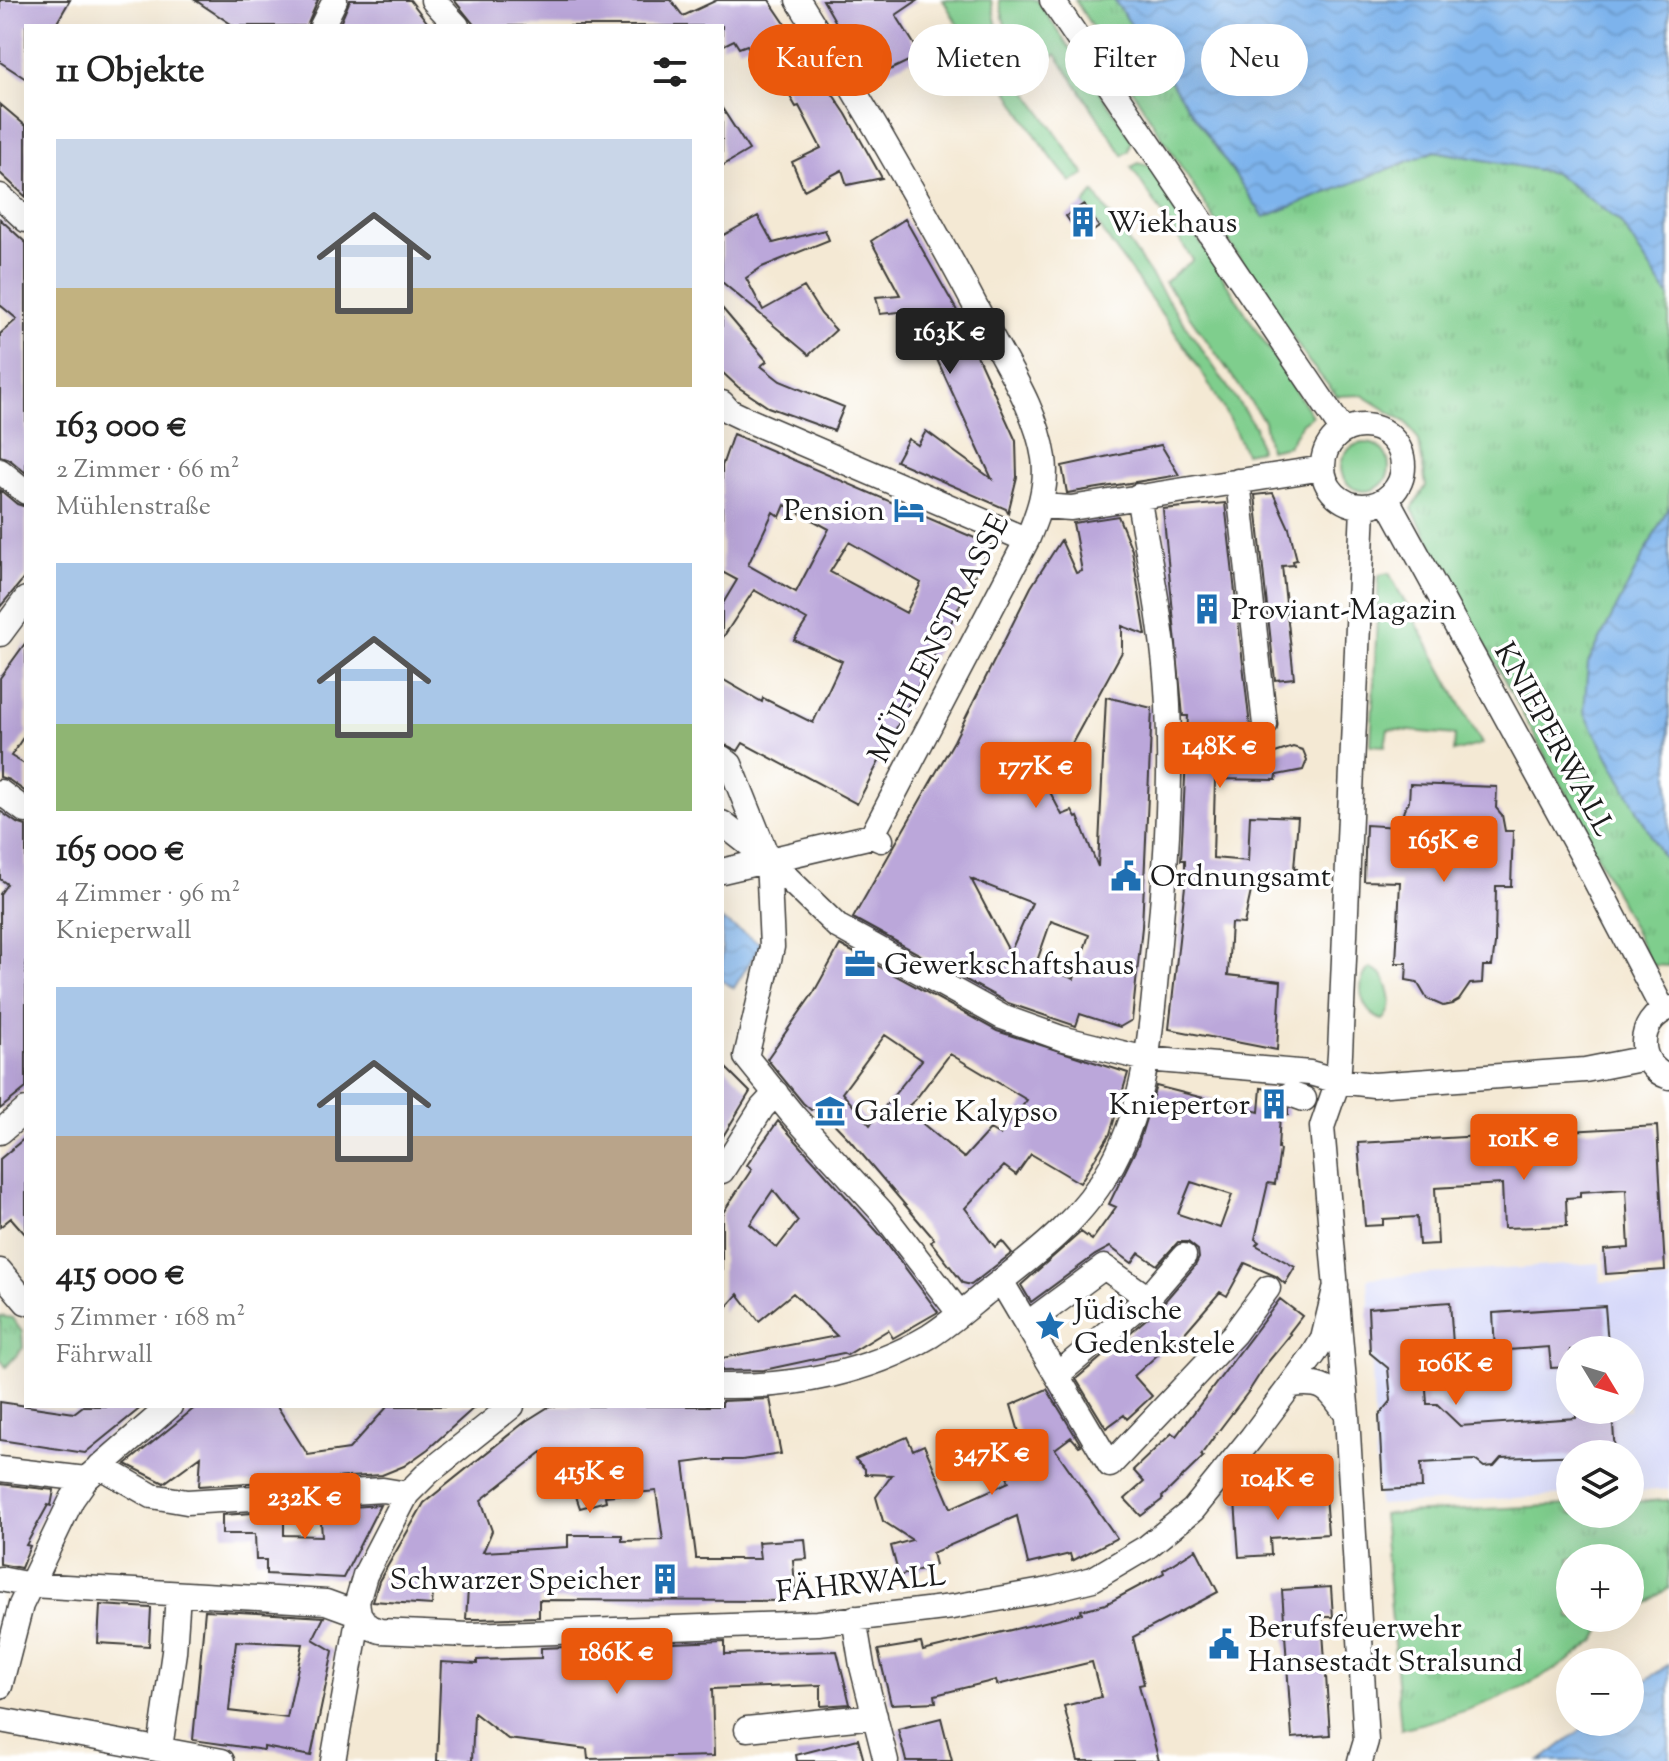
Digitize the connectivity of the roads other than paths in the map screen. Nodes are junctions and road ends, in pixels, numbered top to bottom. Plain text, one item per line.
1 (335, 0) edge
2 (433, 0) edge
3 (798, 0) edge
4 (1052, 0) edge
5 (323, 24) edge
6 (455, 24) edge
7 (0, 196) edge
8 (24, 218) edge
9 (724, 413) edge
10 (1343, 431) junction
11 (1323, 468) junction
12 (0, 471) edge
13 (1238, 481) junction
14 (24, 490) edge
15 (1138, 496) junction
16 (1387, 499) junction
17 (1041, 506) junction
18 (1363, 507) junction
19 (1027, 540) junction
20 (24, 602) edge
21 (0, 634) edge
22 (1265, 725) dead end
23 (726, 761) edge
24 (0, 792) edge
25 (24, 810) edge
26 (724, 825) edge
27 (768, 859) junction
28 (724, 870) edge
29 (1666, 1009) edge
30 (1646, 1058) junction
31 (1146, 1059) junction
32 (1207, 1064) junction
33 (1669, 1077) edge
34 (1338, 1081) junction
35 (1254, 1085) dead end
36 (772, 1087) junction
37 (24, 1112) edge
38 (0, 1132) edge
39 (724, 1168) edge
40 (1184, 1256) dead end
41 (0, 1271) edge
42 (1001, 1281) junction
43 (1336, 1285) junction
44 (1268, 1288) dead end
45 (1148, 1298) junction
46 (24, 1300) edge
47 (960, 1314) junction
48 (1027, 1324) junction
49 (1057, 1375) junction
50 (1292, 1385) junction
51 (724, 1386) edge
52 (168, 1408) edge
53 (509, 1408) edge
54 (1347, 1416) junction
55 (0, 1469) edge
56 (93, 1473) junction
57 (407, 1494) junction
58 (0, 1579) edge
59 (31, 1585) junction
60 (178, 1594) junction
61 (359, 1614) junction
62 (854, 1618) junction
63 (0, 1686) edge
64 (875, 1716) junction
65 (0, 1720) edge
66 (747, 1729) dead end
67 (160, 1748) junction
68 (1363, 1751) edge
69 (222, 1761) edge
70 (333, 1761) edge
71 (886, 1761) edge

1 - 5 street
2 - 6 street
3 - 17 street, MÜHLENSTRASSE
4 - 10 street
7 - 8 street
9 - 19 street
10 - 11 street
10 - 16 street
11 - 13 street
11 - 18 street
12 - 14 street
13 - 15 street
13 - 22 street
15 - 17 street
15 - 31 street
16 - 18 street
16 - 29 street, KNIEPERWALL
17 - 19 street, MÜHLENSTRASSE
18 - 34 street, FÄHRWALL
19 - 27 street, MÜHLENSTRASSE
20 - 21 street
23 - 27 street
24 - 25 street
26 - 27 street
27 - 28 street
27 - 31 street
27 - 36 street
29 - 30 street
30 - 33 street
30 - 34 street
31 - 32 street
31 - 42 street
32 - 34 street
32 - 35 street
34 - 43 street, FÄHRWALL
36 - 39 street
36 - 47 street
37 - 38 street
40 - 45 street
41 - 46 street
42 - 47 street
42 - 48 street
43 - 50 street, FÄHRWALL
43 - 54 street, FÄHRWALL
44 - 49 street
45 - 48 street
45 - 49 street
47 - 51 street
48 - 49 street
50 - 54 street
50 - 62 street, FÄHRWALL
52 - 56 street
53 - 57 street
54 - 68 street, FÄHRWALL
55 - 56 street
56 - 57 street
56 - 59 street
57 - 61 street
58 - 59 street, FÄHRWALL
59 - 60 street, FÄHRWALL
59 - 63 street
60 - 61 street, FÄHRWALL
60 - 67 street
61 - 62 street, FÄHRWALL
61 - 70 street
62 - 64 street
64 - 66 street
64 - 71 street
65 - 67 street
67 - 69 street

